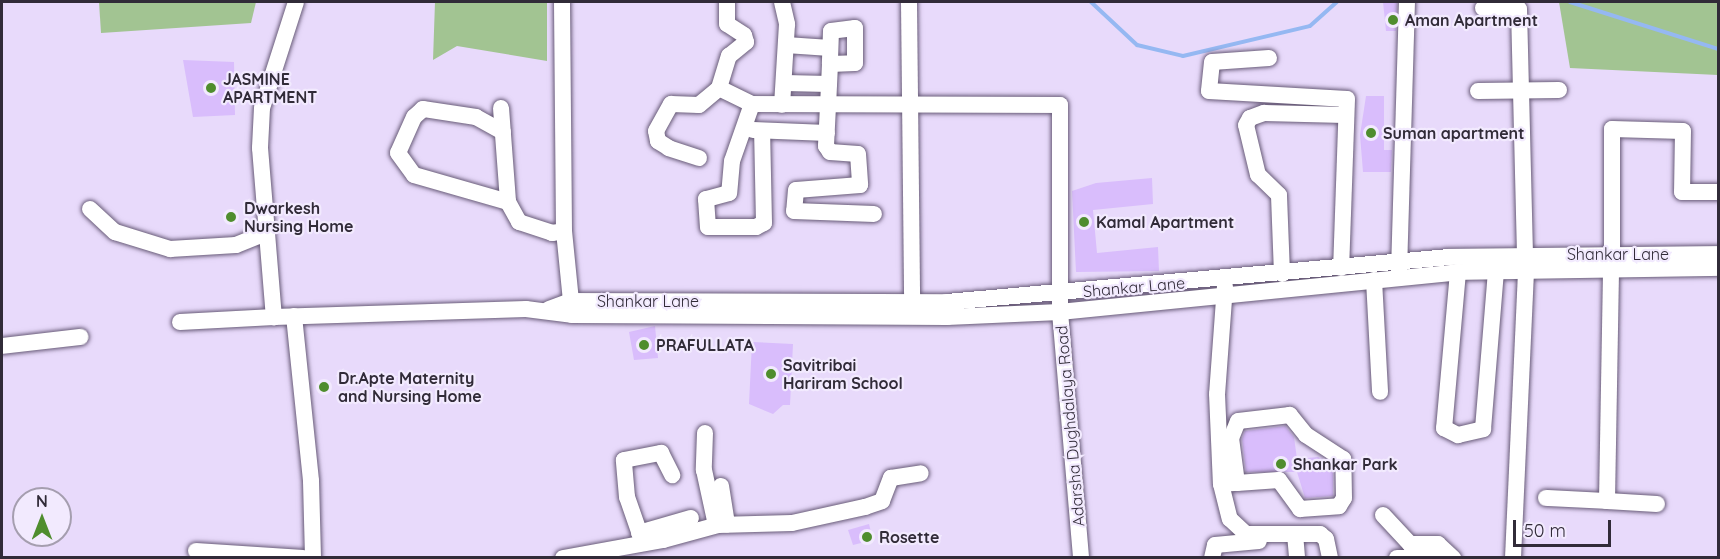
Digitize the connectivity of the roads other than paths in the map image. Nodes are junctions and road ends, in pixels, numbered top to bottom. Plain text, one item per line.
1 (296, 2) edge
2 (562, 2) edge
3 (727, 2) edge
4 (782, 2) edge
5 (909, 2) edge
6 (1407, 2) edge
7 (1483, 8) dead end
8 (786, 45) junction
9 (1269, 58) dead end
10 (785, 83) junction
11 (829, 84) junction
12 (719, 88) junction
13 (1520, 90) junction
14 (1559, 90) dead end
15 (1478, 91) dead end
16 (752, 104) junction
17 (782, 105) junction
18 (828, 106) junction
19 (910, 106) junction
20 (501, 108) dead end
21 (1345, 115) junction
22 (743, 130) junction
23 (762, 131) junction
24 (503, 132) junction
25 (827, 133) junction
26 (699, 158) dead end
27 (1719, 192) edge
28 (508, 202) junction
29 (90, 209) dead end
30 (874, 214) dead end
31 (564, 231) junction
32 (266, 233) junction
33 (1719, 254) edge
34 (1525, 261) junction
35 (1612, 261) junction
36 (1341, 268) junction
37 (1719, 268) edge
38 (1399, 269) junction
39 (1496, 270) junction
40 (1458, 272) junction
41 (1282, 274) junction
42 (1226, 279) junction
43 (1374, 280) junction
44 (1061, 294) junction
45 (1225, 296) junction
46 (572, 308) junction
47 (912, 310) junction
48 (1060, 312) junction
49 (294, 316) junction
50 (274, 317) junction
51 (180, 322) dead end
52 (80, 337) dead end
53 (2, 346) edge
54 (1380, 392) dead end
55 (705, 433) dead end
56 (921, 473) dead end
57 (672, 475) dead end
58 (1229, 483) junction
59 (721, 486) dead end
60 (1546, 498) dead end
61 (1607, 501) junction
62 (1657, 504) dead end
63 (1383, 515) dead end
64 (691, 518) dead end
65 (722, 525) junction
66 (1295, 534) junction
67 (641, 538) junction
68 (196, 551) dead end
69 (303, 558) edge
70 (314, 558) edge
71 (563, 558) edge
72 (1081, 558) edge
73 (1212, 558) edge
74 (1296, 558) edge
75 (1330, 558) edge
76 (1396, 558) edge
77 (1442, 558) edge
78 (1453, 558) edge
79 (1513, 558) edge

1 - 32 street
2 - 31 street
3 - 12 street
4 - 8 street
5 - 19 street
6 - 38 street
7 - 13 street
8 - 10 street
8 - 11 street
9 - 21 street
10 - 11 street
10 - 17 street
11 - 18 street
12 - 16 street
12 - 26 street
13 - 14 street
13 - 15 street
13 - 34 street
16 - 17 street
16 - 22 street
17 - 18 street
18 - 19 street
18 - 25 street
19 - 44 street, Adarsha Dughdalaya Road
19 - 47 street
20 - 24 street
21 - 36 street
21 - 41 street
22 - 23 street
22 - 23 street
23 - 25 street
24 - 28 street
24 - 28 street
25 - 30 street
27 - 35 street
28 - 31 street
29 - 32 street
31 - 46 street
32 - 50 street
33 - 35 street, Shankar Lane
34 - 35 street, Shankar Lane
34 - 38 street, Shankar Lane
34 - 39 street, Shankar Lane
34 - 79 street
35 - 37 street, Shankar Lane
35 - 61 street
36 - 38 street, Shankar Lane
36 - 41 street, Shankar Lane
38 - 40 street, Shankar Lane
38 - 43 street, Shankar Lane
39 - 40 street, Shankar Lane
39 - 40 street
41 - 42 street, Shankar Lane
42 - 44 street, Shankar Lane
42 - 45 street
43 - 45 street, Shankar Lane
43 - 54 street
44 - 47 street, Shankar Lane
44 - 48 street, Adarsha Dughdalaya Road
45 - 48 street, Shankar Lane
45 - 58 street
46 - 47 street, Shankar Lane
46 - 49 street, Shankar Lane
47 - 48 street, Shankar Lane
48 - 72 street, Adarsha Dughdalaya Road
49 - 50 street, Shankar Lane
49 - 70 street
50 - 51 street, Shankar Lane
52 - 53 street
55 - 65 street
56 - 65 street
57 - 67 street
58 - 58 street
58 - 66 street
59 - 65 street
60 - 61 street
61 - 62 street
63 - 78 street
64 - 67 street
65 - 67 street
66 - 73 street
66 - 74 street
66 - 75 street
67 - 71 street
68 - 69 street
76 - 77 street

